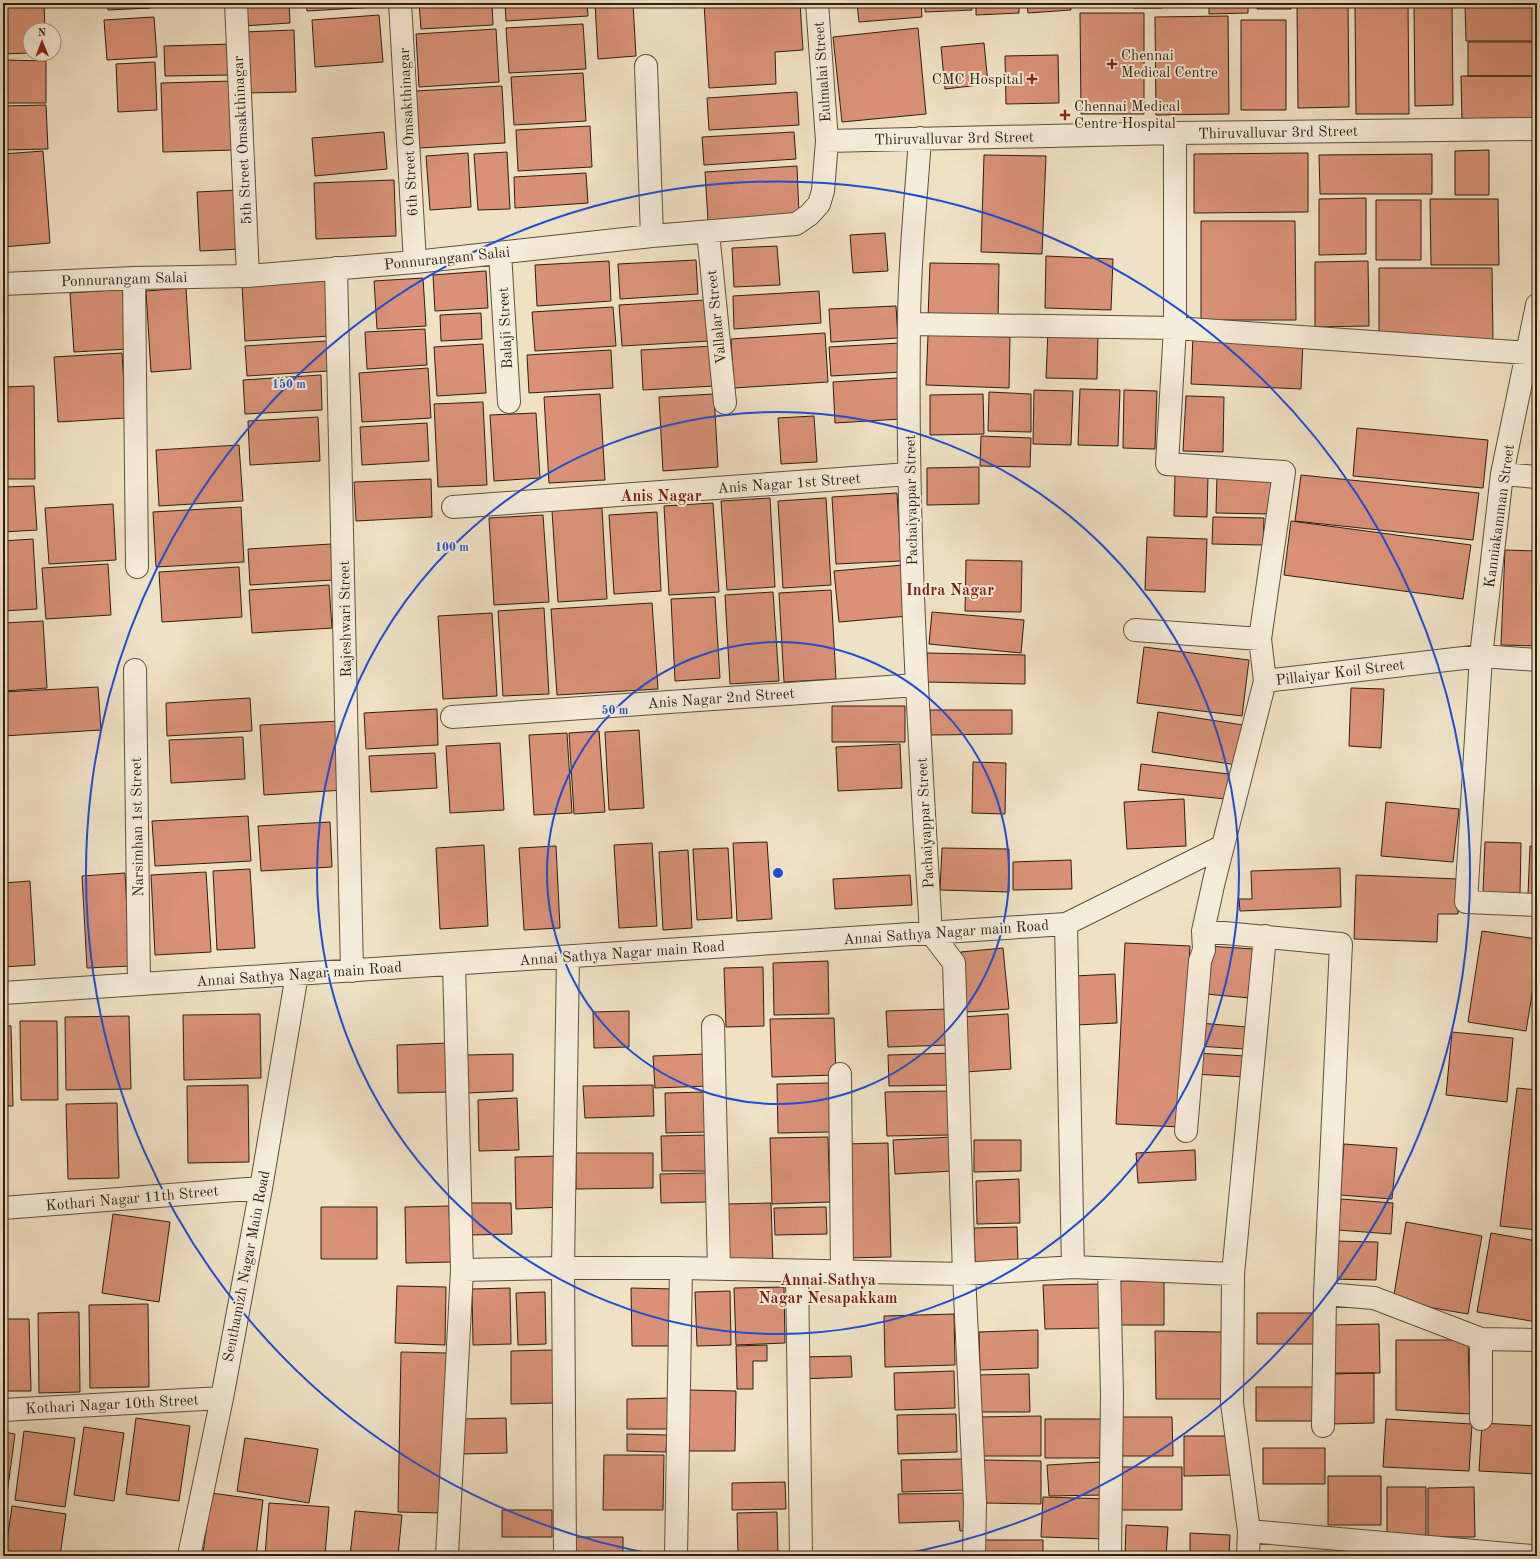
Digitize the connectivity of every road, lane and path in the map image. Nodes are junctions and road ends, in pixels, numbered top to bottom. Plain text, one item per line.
1 (236, 3) edge
2 (400, 3) edge
3 (817, 3) edge
4 (646, 66) dead end
5 (1537, 129) edge
6 (1176, 133) junction
7 (920, 138) junction
8 (827, 141) junction
9 (708, 232) junction
10 (652, 236) junction
11 (500, 253) junction
12 (415, 262) junction
13 (336, 268) junction
14 (248, 276) junction
15 (134, 278) junction
16 (3, 284) edge
17 (1537, 305) edge
18 (908, 324) junction
19 (1175, 328) junction
20 (1528, 353) junction
21 (510, 402) dead end
22 (725, 403) dead end
23 (909, 474) junction
24 (1502, 474) junction
25 (1537, 477) edge
26 (453, 507) dead end
27 (137, 567) dead end
28 (1135, 630) dead end
29 (1260, 639) junction
30 (1481, 656) junction
31 (1537, 660) edge
32 (135, 670) dead end
33 (1265, 681) junction
34 (917, 684) junction
35 (452, 717) dead end
36 (1223, 846) junction
37 (1537, 905) edge
38 (1066, 924) junction
39 (1203, 931) junction
40 (931, 933) junction
41 (1264, 936) junction
42 (568, 957) junction
43 (454, 964) junction
44 (352, 970) junction
45 (297, 974) junction
46 (139, 984) junction
47 (3, 993) edge
48 (712, 1026) dead end
49 (840, 1074) dead end
50 (1186, 1131) dead end
51 (261, 1188) junction
52 (3, 1208) edge
53 (1073, 1267) junction
54 (563, 1268) junction
55 (681, 1268) junction
56 (719, 1269) junction
57 (1109, 1269) junction
58 (462, 1270) junction
59 (797, 1271) junction
60 (842, 1272) junction
61 (964, 1274) junction
62 (1233, 1274) junction
63 (1325, 1294) junction
64 (1481, 1339) junction
65 (1537, 1340) edge
66 (222, 1398) junction
67 (3, 1410) edge
68 (1481, 1420) dead end
69 (1323, 1426) dead end
70 (1249, 1531) junction
71 (189, 1556) edge
72 (448, 1556) edge
73 (565, 1556) edge
74 (676, 1556) edge
75 (801, 1556) edge
76 (974, 1556) edge
77 (1110, 1556) edge
78 (1248, 1556) edge
79 (1531, 1556) edge

1 - 14 street, 5th Street Omsakthinagar
2 - 12 street, 6th Street Omsakthinagar
3 - 8 street, Eulmalai Street
4 - 10 street
5 - 6 street, Thiruvalluvar 3rd Street
6 - 7 street, Thiruvalluvar 3rd Street
6 - 19 street
7 - 8 street, Thiruvalluvar 3rd Street
7 - 18 street, Pachaiyappar Street
8 - 9 street, Ponnurangam Salai
9 - 10 street, Ponnurangam Salai
9 - 22 street, Vallalar Street
10 - 11 street, Ponnurangam Salai
11 - 12 street, Ponnurangam Salai
11 - 21 street, Balaji Street
12 - 13 street, Ponnurangam Salai
13 - 14 street, Ponnurangam Salai
13 - 44 street, Rajeshwari Street
14 - 15 street, Ponnurangam Salai
15 - 16 street, Ponnurangam Salai
15 - 27 street
17 - 20 street, Kanniakamman Street
18 - 19 street
18 - 23 street, Pachaiyappar Street
19 - 20 street
19 - 29 street
20 - 24 street, Kanniakamman Street
23 - 26 street, Anis Nagar 1st Street
23 - 34 street, Pachaiyappar Street
24 - 25 street
24 - 30 street, Kanniakamman Street
28 - 29 street
29 - 33 street
30 - 31 street, Pillaiyar Koil Street
30 - 33 street, Pillaiyar Koil Street
30 - 37 street, Kanniakamman Street
32 - 46 street, Narsimhan 1st Street
33 - 36 street, Pillaiyar Koil Street
34 - 35 street, Anis Nagar 2nd Street
34 - 40 street, Pachaiyappar Street
36 - 38 street, Annai Sathya Nagar main Road
36 - 39 street, Pillaiyar Koil Street
38 - 40 street, Annai Sathya Nagar main Road
38 - 53 street
39 - 41 street
39 - 50 street, Pillaiyar Koil Street
40 - 42 street, Annai Sathya Nagar main Road
40 - 61 street
41 - 62 street
41 - 63 street
42 - 43 street, Annai Sathya Nagar main Road
42 - 54 street
43 - 44 street, Annai Sathya Nagar main Road
43 - 58 street
44 - 45 street, Annai Sathya Nagar main Road
45 - 46 street, Annai Sathya Nagar main Road
45 - 51 street, Senthamizh Nagar Main Road
46 - 47 street, Annai Sathya Nagar main Road
48 - 56 street
49 - 60 street
51 - 52 street, Kothari Nagar 11th Street
51 - 66 street, Senthamizh Nagar Main Road
53 - 57 street
53 - 61 street
54 - 55 street
54 - 58 street
54 - 73 street
55 - 56 street
55 - 74 street
56 - 59 street
57 - 62 street
57 - 77 street
58 - 72 street
59 - 60 street
59 - 75 street
60 - 61 street
61 - 76 street
62 - 70 street
63 - 64 street
63 - 69 street
64 - 65 street
64 - 68 street
66 - 67 street, Kothari Nagar 10th Street
66 - 71 street, Senthamizh Nagar Main Road
70 - 78 street
70 - 79 street

